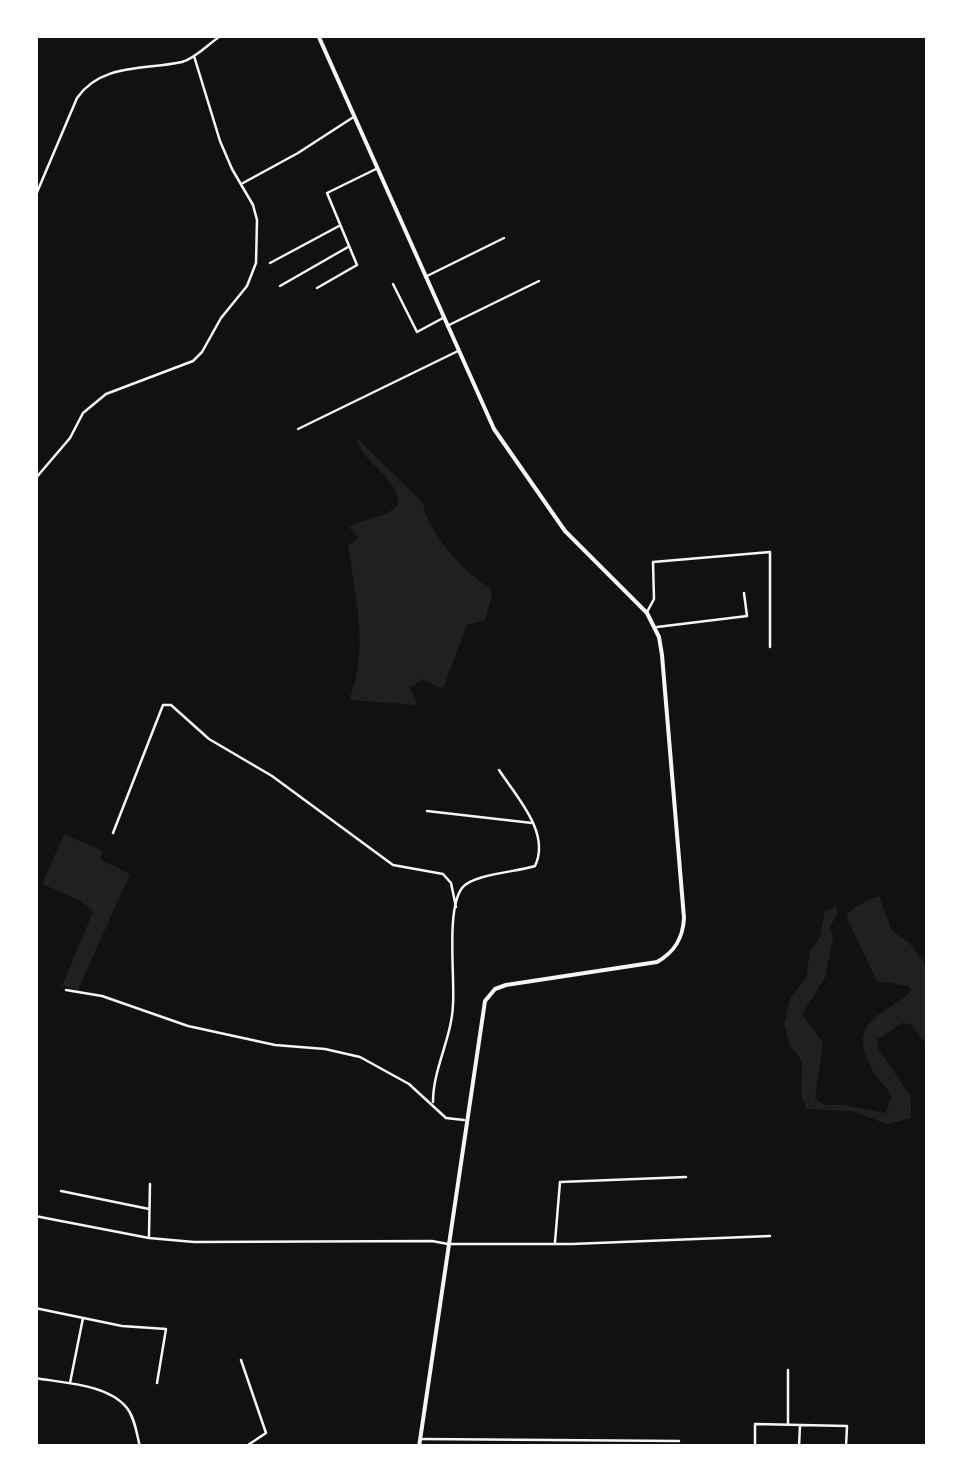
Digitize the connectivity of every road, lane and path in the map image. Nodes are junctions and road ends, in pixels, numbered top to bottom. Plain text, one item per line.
1 (222, 35) edge
2 (318, 35) edge
3 (194, 56) junction
4 (354, 117) junction
5 (376, 168) junction
6 (241, 184) junction
7 (35, 197) edge
8 (340, 225) junction
9 (504, 238) dead end
10 (349, 246) junction
11 (270, 263) dead end
12 (425, 278) junction
13 (539, 280) dead end
14 (393, 284) dead end
15 (280, 286) dead end
16 (317, 288) dead end
17 (444, 318) junction
18 (447, 326) junction
19 (459, 350) junction
20 (298, 429) dead end
21 (35, 479) edge
22 (744, 593) dead end
23 (647, 613) junction
24 (655, 628) junction
25 (770, 648) dead end
26 (499, 770) dead end
27 (427, 811) dead end
28 (534, 824) junction
29 (113, 834) dead end
30 (456, 907) junction
31 (66, 990) dead end
32 (433, 1104) junction
33 (466, 1120) junction
34 (686, 1177) dead end
35 (150, 1184) dead end
36 (61, 1191) dead end
37 (149, 1209) junction
38 (35, 1216) edge
39 (770, 1236) dead end
40 (149, 1238) junction
41 (448, 1244) junction
42 (555, 1244) junction
43 (35, 1308) edge
44 (83, 1318) junction
45 (241, 1360) dead end
46 (788, 1370) dead end
47 (35, 1378) edge
48 (157, 1383) dead end
49 (70, 1384) junction
50 (788, 1425) junction
51 (800, 1425) junction
52 (420, 1439) junction
53 (679, 1441) dead end
54 (755, 1443) dead end
55 (140, 1447) edge
56 (245, 1447) edge
57 (419, 1447) edge
58 (799, 1447) edge
59 (846, 1447) edge

1 - 3 street
2 - 4 street
3 - 6 street
3 - 7 street
4 - 5 street
4 - 6 street
5 - 8 street
5 - 12 street
6 - 21 street
8 - 10 street
8 - 11 street
9 - 12 street
10 - 15 street
10 - 16 street
12 - 17 street
13 - 18 street
14 - 17 street
17 - 18 street
18 - 19 street
19 - 20 street
19 - 23 street
22 - 24 street
23 - 24 street
23 - 25 street
24 - 33 street
26 - 28 street
27 - 28 street
28 - 30 street
29 - 30 street
30 - 32 street
31 - 32 street
32 - 33 street
33 - 41 street
34 - 42 street
35 - 37 street
36 - 37 street
37 - 40 street
38 - 40 street
39 - 42 street
40 - 41 street
41 - 42 street
41 - 52 street
43 - 44 street
44 - 48 street
44 - 49 street
45 - 56 street
46 - 50 street
47 - 49 street
49 - 55 street
50 - 51 street
50 - 54 street
51 - 58 street
51 - 59 street
52 - 53 street
52 - 57 street

